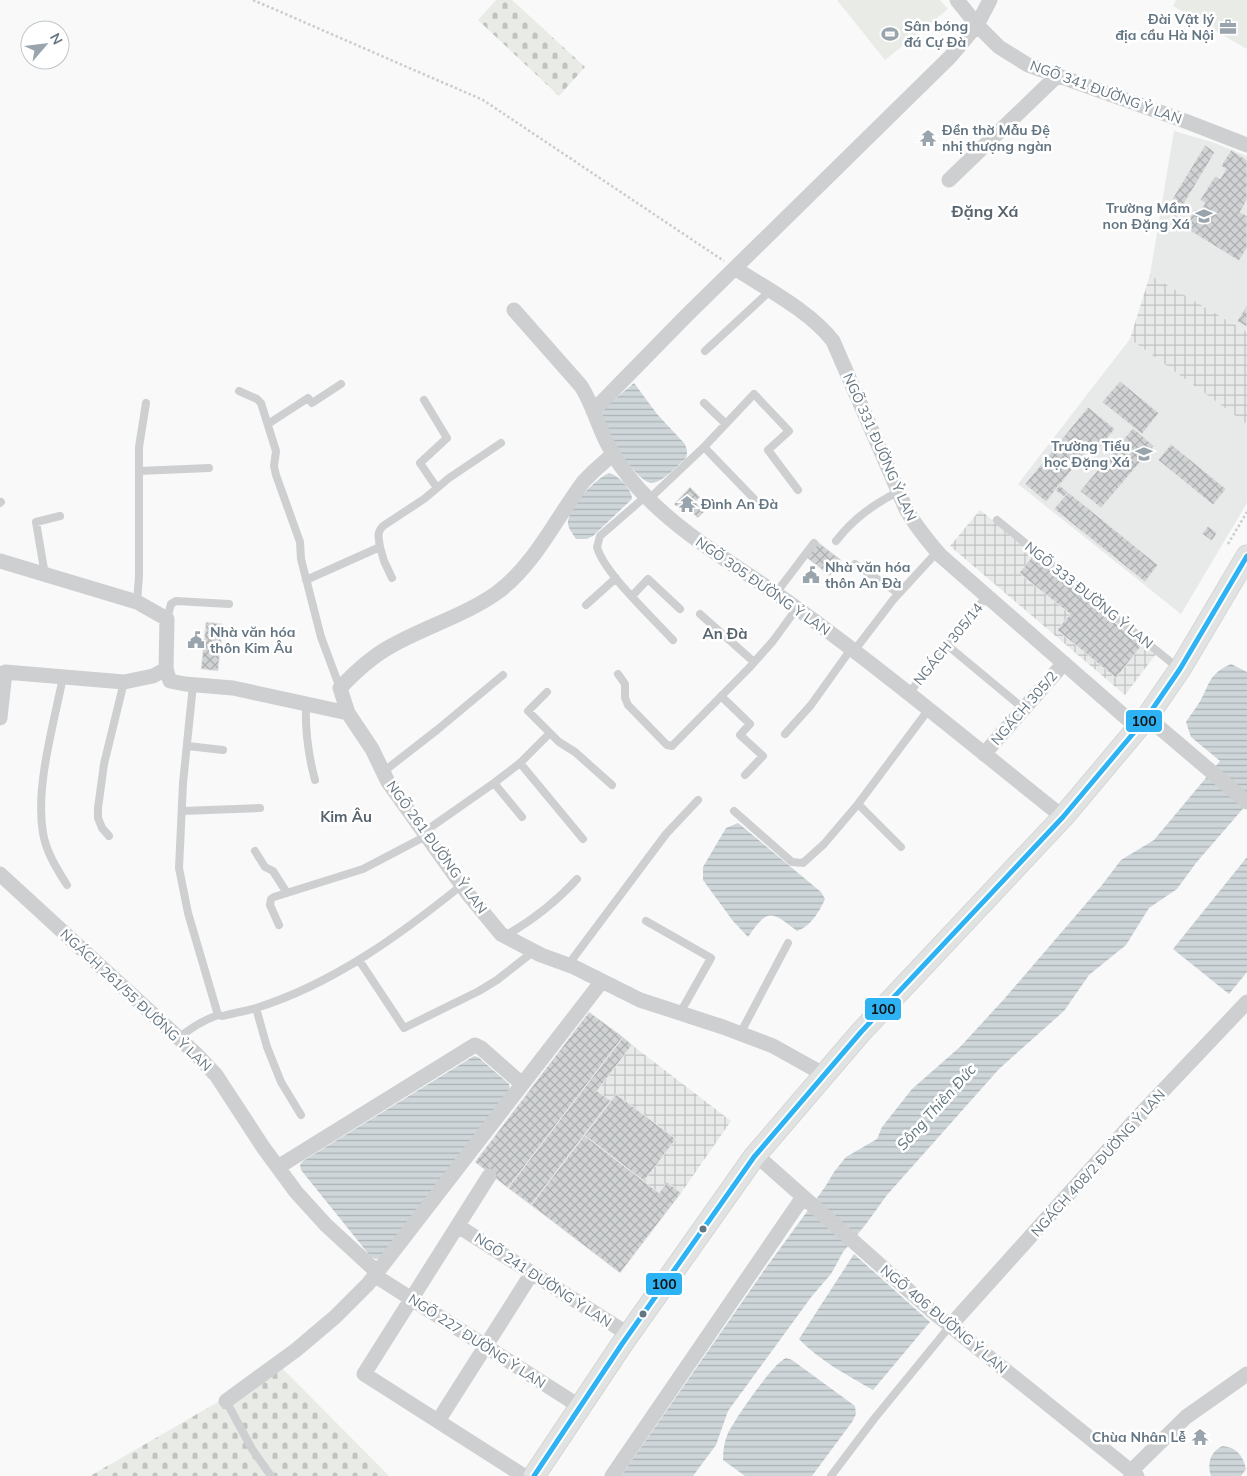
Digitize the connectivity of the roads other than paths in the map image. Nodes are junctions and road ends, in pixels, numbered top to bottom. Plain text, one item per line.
1 (956, 0) edge
2 (990, 0) edge
3 (977, 26) junction
4 (1058, 75) junction
5 (1247, 145) edge
6 (949, 180) dead end
7 (736, 268) junction
8 (770, 291) junction
9 (514, 310) dead end
10 (705, 351) dead end
11 (342, 384) dead end
12 (239, 391) dead end
13 (424, 400) dead end
14 (146, 403) dead end
15 (704, 403) dead end
16 (593, 411) junction
17 (268, 424) junction
18 (726, 424) junction
19 (501, 443) dead end
20 (704, 447) junction
21 (614, 454) junction
22 (209, 468) dead end
23 (139, 471) junction
24 (437, 488) junction
25 (798, 490) dead end
26 (898, 492) junction
27 (647, 498) junction
28 (759, 504) dead end
29 (60, 516) dead end
30 (997, 520) dead end
31 (836, 541) dead end
32 (814, 543) dead end
33 (380, 547) junction
34 (937, 552) junction
35 (1247, 556) edge
36 (0, 562) edge
37 (855, 564) dead end
38 (45, 575) junction
39 (392, 578) dead end
40 (616, 578) junction
41 (306, 580) junction
42 (776, 593) junction
43 (898, 593) junction
44 (632, 596) junction
45 (987, 596) junction
46 (137, 602) junction
47 (229, 604) dead end
48 (586, 605) dead end
49 (797, 608) junction
50 (680, 609) dead end
51 (700, 614) dead end
52 (166, 619) junction
53 (672, 640) dead end
54 (947, 645) junction
55 (852, 650) junction
56 (754, 662) junction
57 (1064, 663) junction
58 (166, 669) junction
59 (1180, 670) junction
60 (3, 671) edge
61 (618, 674) dead end
62 (503, 675) dead end
63 (62, 677) junction
64 (124, 682) junction
65 (193, 684) junction
66 (340, 688) junction
67 (547, 692) dead end
68 (908, 693) junction
69 (721, 696) junction
70 (306, 704) junction
71 (928, 709) junction
72 (1024, 709) junction
73 (348, 713) junction
74 (0, 718) edge
75 (1143, 722) junction
76 (550, 733) junction
77 (785, 734) dead end
78 (188, 746) junction
79 (224, 750) dead end
80 (984, 754) junction
81 (520, 763) junction
82 (384, 772) junction
83 (745, 775) dead end
84 (315, 780) dead end
85 (494, 783) junction
86 (612, 785) dead end
87 (698, 800) dead end
88 (1247, 802) edge
89 (858, 804) junction
90 (260, 808) dead end
91 (182, 811) junction
92 (734, 811) dead end
93 (522, 817) dead end
94 (1063, 817) junction
95 (425, 834) junction
96 (109, 836) dead end
97 (583, 839) dead end
98 (901, 847) dead end
99 (255, 851) dead end
100 (0, 874) edge
101 (577, 878) dead end
102 (67, 885) dead end
103 (462, 885) junction
104 (287, 893) junction
105 (646, 921) dead end
106 (278, 925) dead end
107 (506, 936) junction
108 (788, 943) dead end
109 (534, 951) junction
110 (359, 960) junction
111 (568, 965) junction
112 (602, 981) junction
113 (1247, 1002) edge
114 (256, 1008) junction
115 (680, 1013) junction
116 (218, 1015) junction
117 (740, 1034) junction
118 (180, 1038) junction
119 (825, 1075) junction
120 (522, 1084) junction
121 (301, 1115) dead end
122 (756, 1156) junction
123 (278, 1167) junction
124 (489, 1176) dead end
125 (803, 1197) junction
126 (458, 1226) junction
127 (532, 1273) junction
128 (376, 1274) junction
129 (411, 1299) junction
130 (950, 1326) junction
131 (628, 1334) junction
132 (485, 1346) junction
133 (1247, 1374) edge
134 (226, 1401) joint
135 (579, 1406) junction
136 (438, 1421) junction
137 (1129, 1473) edge
138 (271, 1476) edge
139 (524, 1476) edge
140 (534, 1476) edge
141 (612, 1476) edge
142 (831, 1476) edge

1 - 3 street, NGÕ 341 ĐƯỜNG Ỷ LAN
2 - 3 street
3 - 4 street, NGÕ 341 ĐƯỜNG Ỷ LAN
3 - 7 street
4 - 5 street, NGÕ 341 ĐƯỜNG Ỷ LAN
4 - 6 street
7 - 8 street, NGÕ 331 ĐƯỜNG Ỷ LAN
7 - 16 street
8 - 10 lane
8 - 26 street, NGÕ 331 ĐƯỜNG Ỷ LAN
9 - 16 street, NGÕ 305 ĐƯỜNG Ỷ LAN
11 - 17 lane
12 - 17 lane
13 - 24 lane
14 - 23 lane
15 - 18 lane
16 - 21 street, NGÕ 305 ĐƯỜNG Ỷ LAN
17 - 41 lane
18 - 20 lane
18 - 25 lane
19 - 24 lane
20 - 27 lane
20 - 28 lane
21 - 27 street, NGÕ 305 ĐƯỜNG Ỷ LAN
21 - 66 street
22 - 23 lane
23 - 46 lane
24 - 33 lane
26 - 31 lane
26 - 34 street, NGÕ 331 ĐƯỜNG Ỷ LAN
27 - 40 lane
27 - 42 street, NGÕ 305 ĐƯỜNG Ỷ LAN
29 - 38 lane
30 - 59 lane, NGÕ 333 ĐƯỜNG Ỷ LAN
32 - 42 lane
33 - 39 lane
33 - 41 lane
34 - 43 lane
34 - 45 street, NGÕ 331 ĐƯỜNG Ỷ LAN
35 - 59 main road
36 - 38 street
37 - 43 lane
38 - 46 street
40 - 44 lane
40 - 48 lane
41 - 66 lane
42 - 49 street, NGÕ 305 ĐƯỜNG Ỷ LAN
43 - 55 lane
44 - 50 lane
44 - 53 lane
45 - 54 lane, NGÁCH 305/14
45 - 57 street, NGÕ 331 ĐƯỜNG Ỷ LAN
46 - 52 street
47 - 52 lane
49 - 55 street, NGÕ 305 ĐƯỜNG Ỷ LAN
49 - 56 lane
51 - 56 lane
52 - 58 street
54 - 68 lane, NGÁCH 305/14
54 - 72 lane
55 - 68 street, NGÕ 305 ĐƯỜNG Ỷ LAN
55 - 77 lane
56 - 69 lane
57 - 72 street, NGÁCH 305/2
57 - 75 street, NGÕ 331 ĐƯỜNG Ỷ LAN
58 - 64 street
58 - 65 street
59 - 75 main road
60 - 63 street
60 - 74 street
61 - 69 lane
62 - 82 lane
63 - 64 street
63 - 102 lane
64 - 96 lane
65 - 70 street
65 - 78 lane
66 - 73 street, NGÕ 261 ĐƯỜNG Ỷ LAN
67 - 76 lane
68 - 71 street, NGÕ 305 ĐƯỜNG Ỷ LAN
69 - 83 lane
70 - 73 street
70 - 84 lane
71 - 80 street, NGÕ 305 ĐƯỜNG Ỷ LAN
71 - 89 lane
72 - 80 street, NGÁCH 305/2
73 - 82 street, NGÕ 261 ĐƯỜNG Ỷ LAN
75 - 88 street, NGÕ 331 ĐƯỜNG Ỷ LAN
75 - 94 main road
76 - 81 lane
76 - 86 lane
78 - 79 lane
78 - 91 lane
80 - 94 street, NGÕ 305 ĐƯỜNG Ỷ LAN
81 - 85 lane
81 - 97 lane
82 - 95 street, NGÕ 261 ĐƯỜNG Ỷ LAN
85 - 93 lane
85 - 95 lane
87 - 111 lane
89 - 92 lane
89 - 98 lane
90 - 91 lane
91 - 116 lane
94 - 119 main road
95 - 103 street, NGÕ 261 ĐƯỜNG Ỷ LAN
95 - 104 lane
99 - 104 lane
100 - 118 street, NGÁCH 261/55 ĐƯỜNG Ỷ LAN
101 - 107 lane
103 - 107 street, NGÕ 261 ĐƯỜNG Ỷ LAN
103 - 110 lane
104 - 106 lane
105 - 115 lane
107 - 109 street, NGÕ 261 ĐƯỜNG Ỷ LAN
108 - 117 lane
109 - 110 lane
109 - 111 street, NGÕ 261 ĐƯỜNG Ỷ LAN
110 - 114 lane
111 - 112 street, NGÕ 261 ĐƯỜNG Ỷ LAN
112 - 115 street, NGÕ 261 ĐƯỜNG Ỷ LAN
112 - 120 street
113 - 130 street, NGÁCH 408/2 ĐƯỜNG Ỷ LAN
114 - 116 lane
114 - 121 lane
115 - 117 street, NGÕ 261 ĐƯỜNG Ỷ LAN
116 - 118 lane
117 - 119 street, NGÕ 261 ĐƯỜNG Ỷ LAN
118 - 123 street, NGÁCH 261/55 ĐƯỜNG Ỷ LAN
119 - 122 main road
120 - 123 street
120 - 128 street
122 - 125 street, NGÕ 406 ĐƯỜNG Ỷ LAN
122 - 131 main road
123 - 128 street, NGÁCH 261/55 ĐƯỜNG Ỷ LAN
124 - 126 street
125 - 130 street, NGÕ 406 ĐƯỜNG Ỷ LAN
125 - 141 street
126 - 127 street, NGÕ 241 ĐƯỜNG Ỷ LAN
126 - 129 street
127 - 131 street, NGÕ 241 ĐƯỜNG Ỷ LAN
127 - 132 street
128 - 129 street, NGÕ 227 ĐƯỜNG Ỷ LAN
128 - 134 street
129 - 132 street, NGÕ 227 ĐƯỜNG Ỷ LAN
129 - 136 street
130 - 137 street, NGÕ 406 ĐƯỜNG Ỷ LAN
130 - 142 lane
131 - 135 main road
132 - 135 street, NGÕ 227 ĐƯỜNG Ỷ LAN
132 - 136 street
133 - 137 street
134 - 138 lane
135 - 140 main road
136 - 139 street

